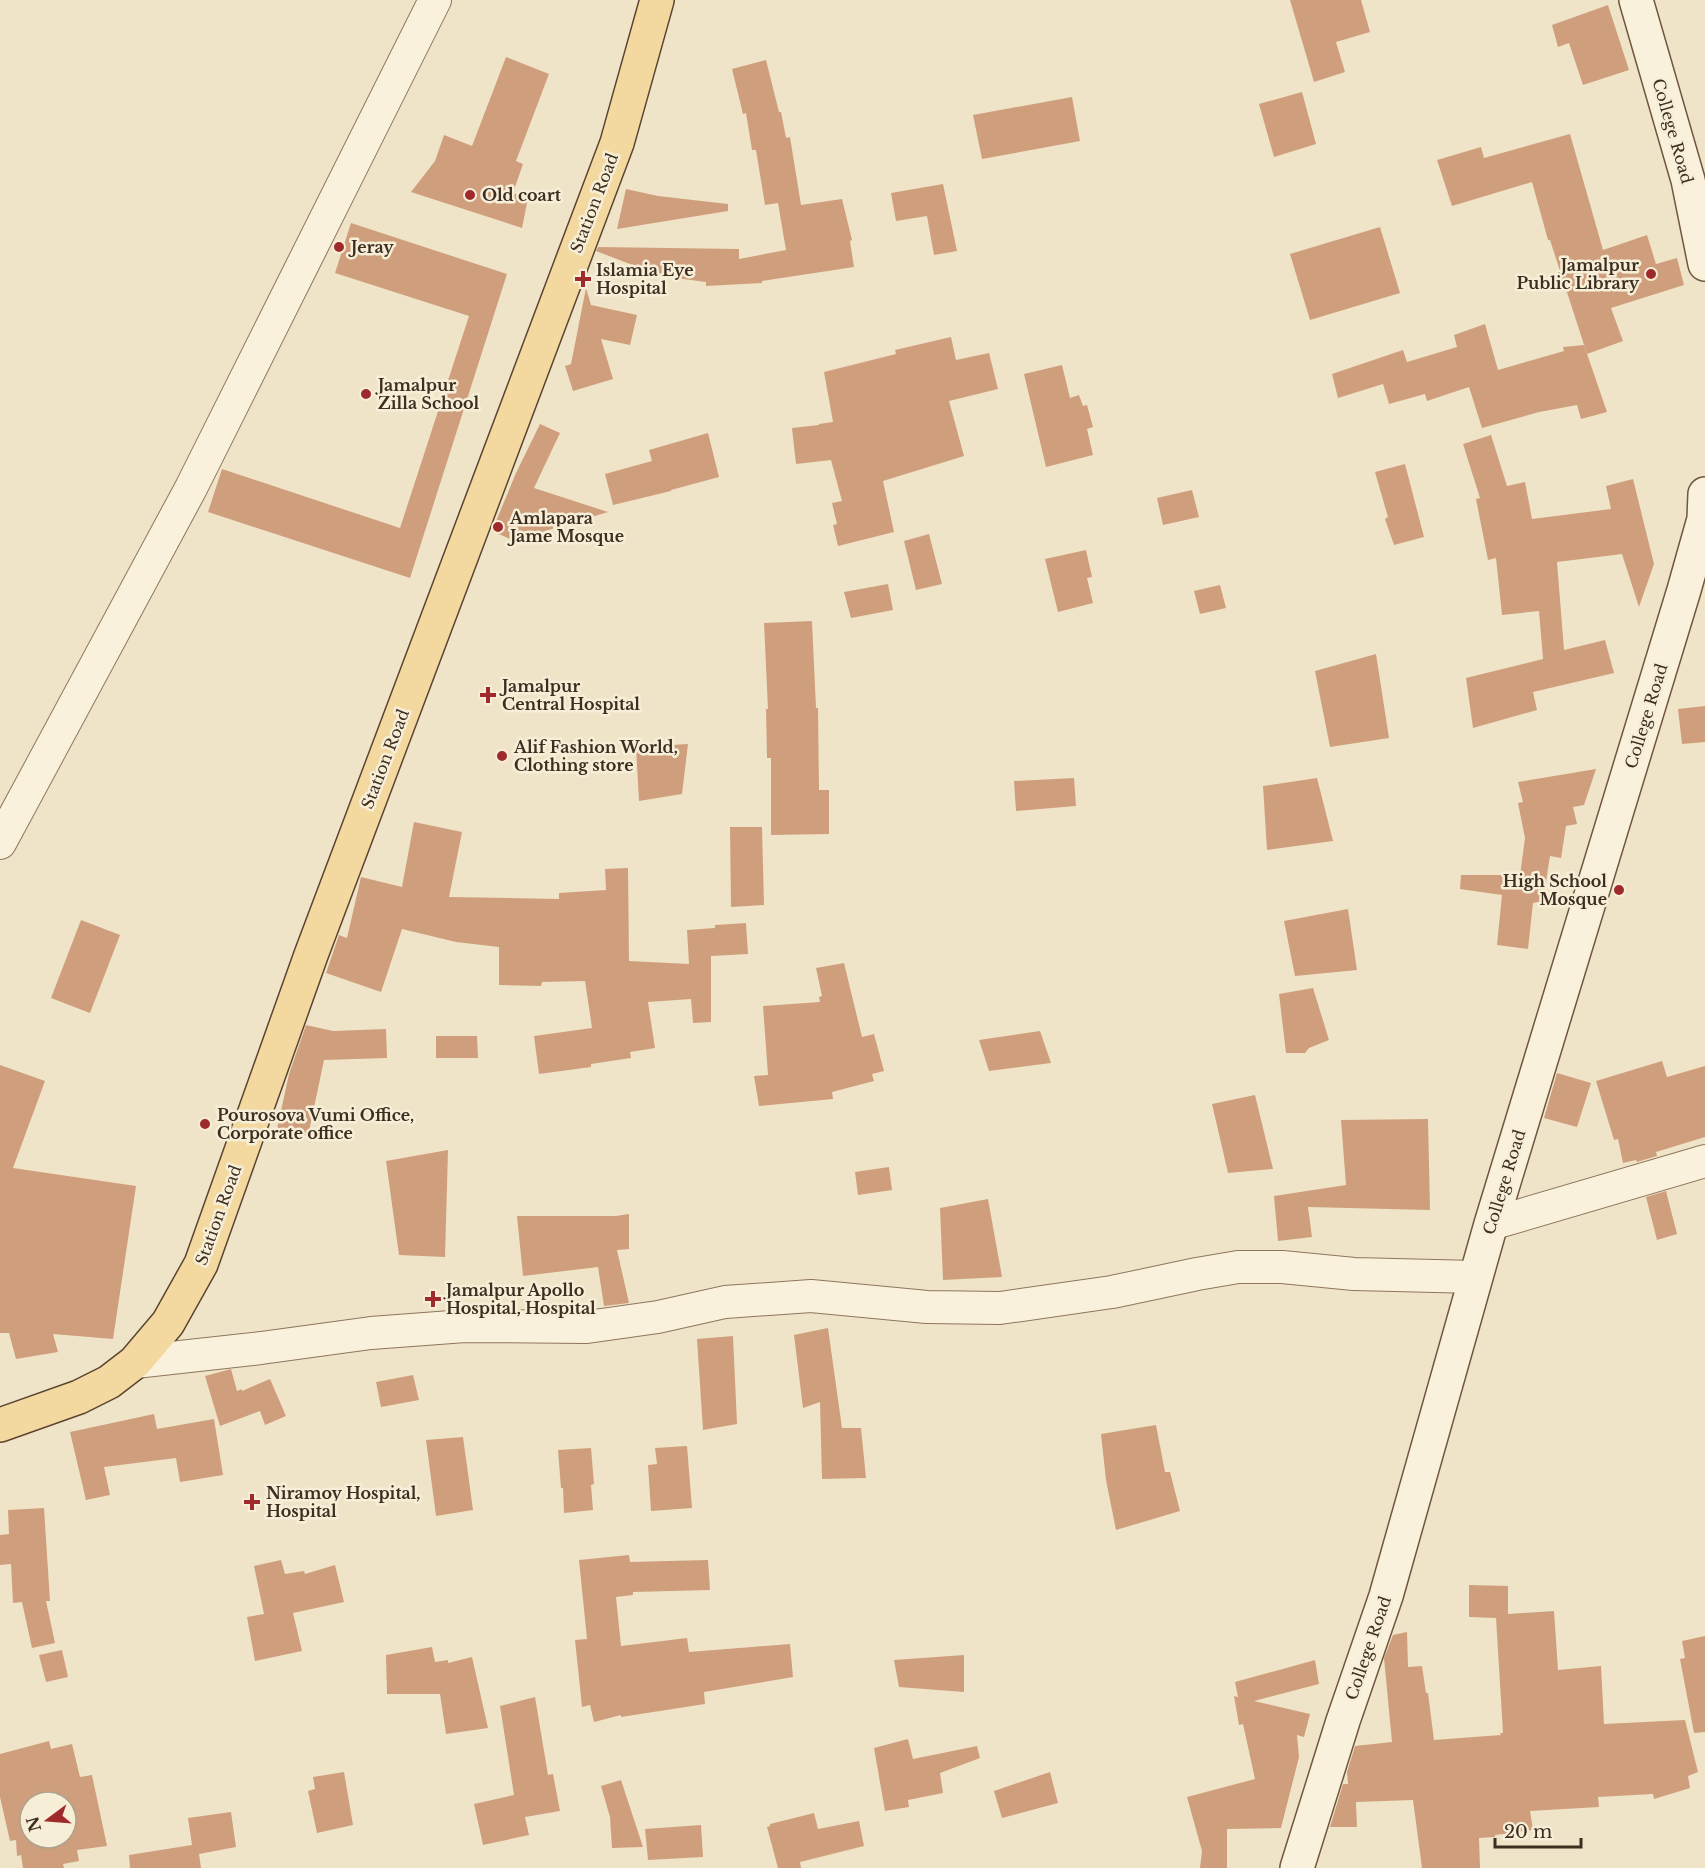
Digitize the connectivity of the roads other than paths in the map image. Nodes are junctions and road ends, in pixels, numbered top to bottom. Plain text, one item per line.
1 (435, 0) edge
2 (657, 0) edge
3 (1636, 0) edge
4 (1705, 264) edge
5 (1705, 511) edge
6 (0, 843) edge
7 (1705, 1161) edge
8 (1491, 1224) junction
9 (1476, 1277) junction
10 (135, 1362) junction
11 (0, 1425) edge
12 (1297, 1868) edge

1 - 6 street
2 - 10 main road, Station Road
3 - 4 main road, College Road
5 - 8 main road, College Road
7 - 8 street
8 - 9 main road, College Road
9 - 10 street
9 - 12 main road, College Road
10 - 11 main road, Station Road

